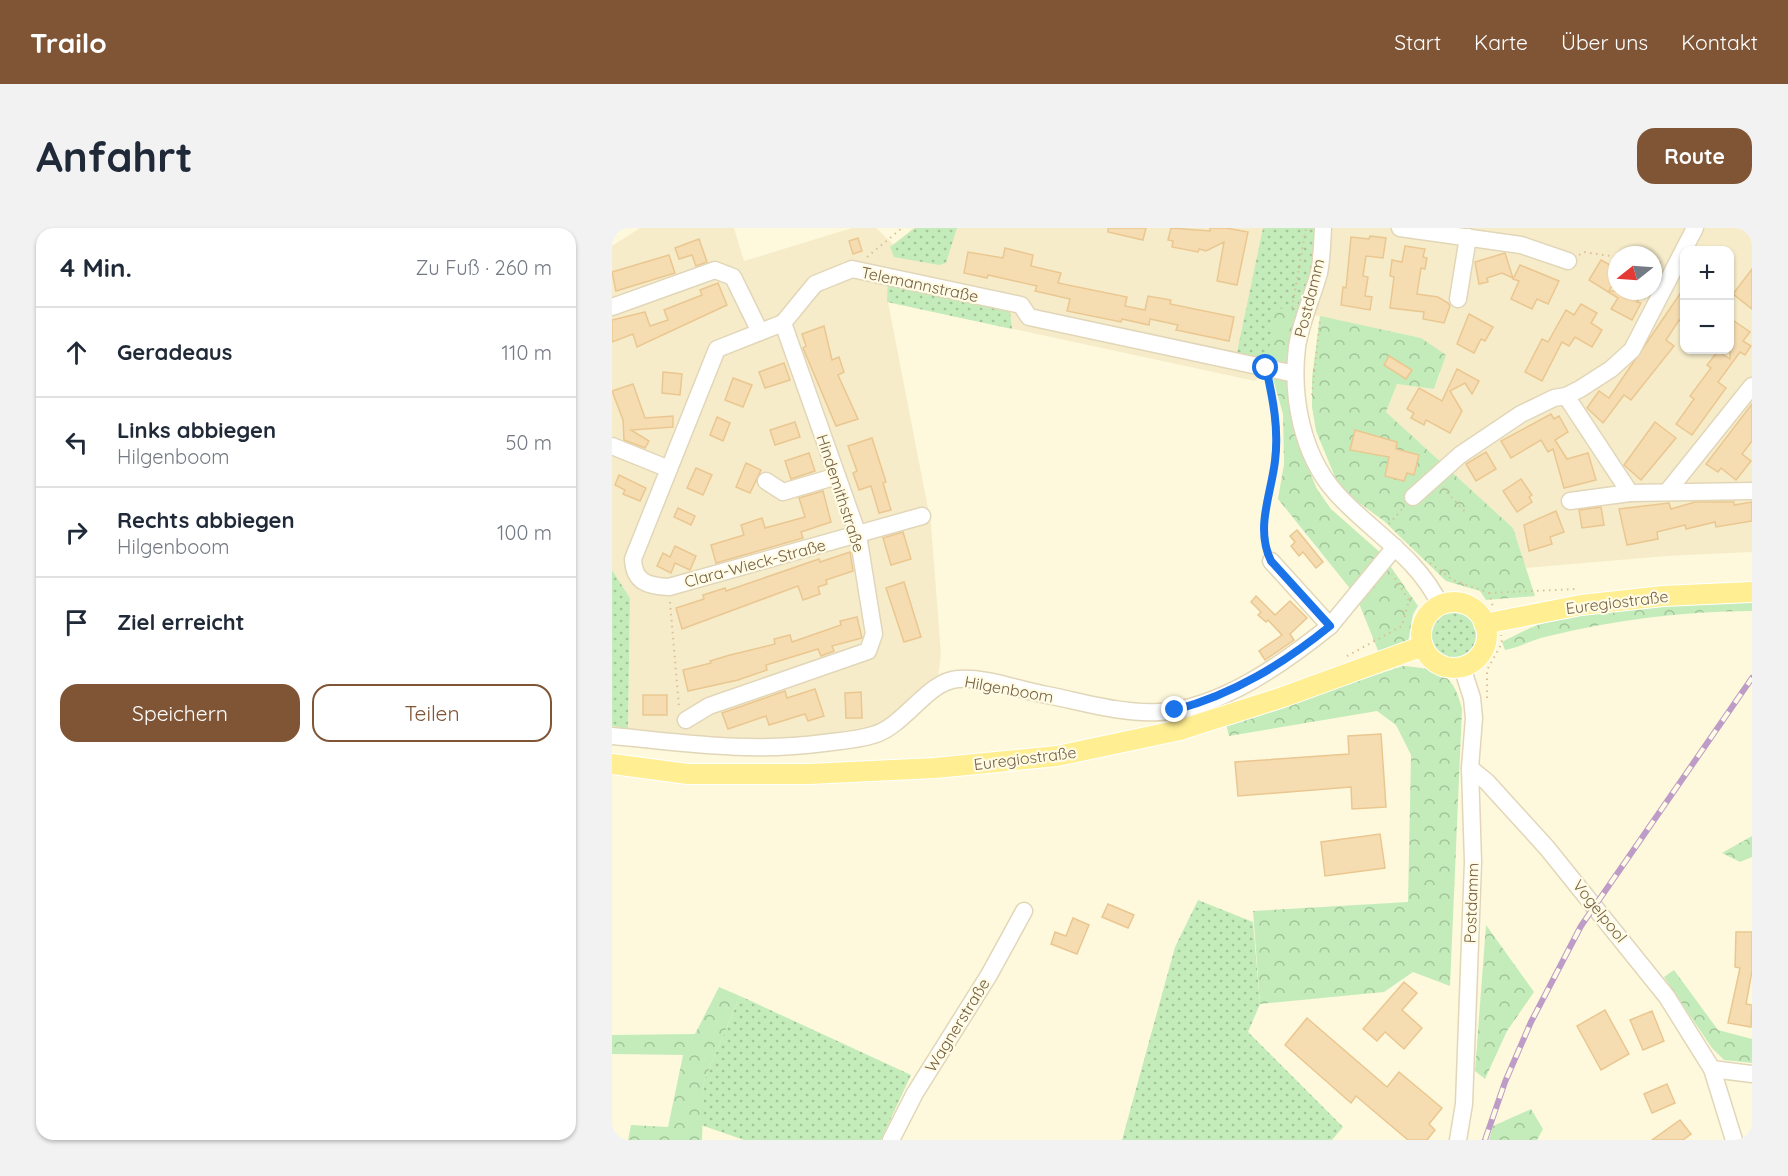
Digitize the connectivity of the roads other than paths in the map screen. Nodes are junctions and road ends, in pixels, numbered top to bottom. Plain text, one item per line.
1 (1323, 228) edge
2 (1400, 228) edge
3 (1695, 228) edge
4 (1468, 237) junction
5 (1568, 261) road end
6 (1458, 299) dead end
7 (612, 307) edge
8 (783, 323) junction
9 (760, 332) junction
10 (1296, 374) junction
11 (1752, 386) edge
12 (1566, 396) junction
13 (612, 446) edge
14 (669, 469) junction
15 (837, 476) junction
16 (766, 481) dead end
17 (1752, 491) edge
18 (1666, 492) junction
19 (1630, 493) junction
20 (1413, 496) road end
21 (1570, 501) dead end
22 (922, 516) dead end
23 (858, 535) junction
24 (1395, 546) junction
25 (1271, 561) road end
26 (663, 587) joint
27 (1752, 592) edge
28 (1440, 605) junction
29 (1491, 622) junction
30 (1330, 626) junction
31 (1423, 646) junction
32 (1462, 667) junction
33 (686, 720) road end
34 (612, 736) edge
35 (612, 764) edge
36 (1470, 768) junction
37 (1024, 911) dead end
38 (1712, 1069) junction
39 (1752, 1074) edge
40 (891, 1140) edge
41 (1458, 1140) edge
42 (1734, 1140) edge

1 - 10 street, Postdamm
2 - 4 street
3 - 12 street
4 - 5 street
4 - 6 street
7 - 9 street
8 - 9 street, Telemannstraße
8 - 10 street, Telemannstraße
8 - 15 street, Hindemithstraße
9 - 14 street, Telemannstraße
10 - 24 street, Postdamm
11 - 18 street
12 - 19 street
12 - 20 street
13 - 14 street
14 - 26 street, Telemannstraße
15 - 16 street
15 - 23 street, Hindemithstraße
17 - 18 street
18 - 19 street
19 - 21 street
22 - 23 street, Clara-Wieck-Straße
23 - 26 street, Clara-Wieck-Straße
23 - 33 street, Hindemithstraße
24 - 28 street, Postdamm
24 - 30 street, Hilgenboom
25 - 30 street
27 - 29 main road, Euregiostraße
28 - 29 main road
28 - 31 main road
29 - 32 main road
30 - 34 street, Hilgenboom
31 - 32 main road
31 - 35 main road, Euregiostraße
32 - 36 street, Postdamm
36 - 38 street, Vogelpool
36 - 41 street, Postdamm
37 - 40 street, Wagnerstraße
38 - 39 street
38 - 42 street, Vogelpool

